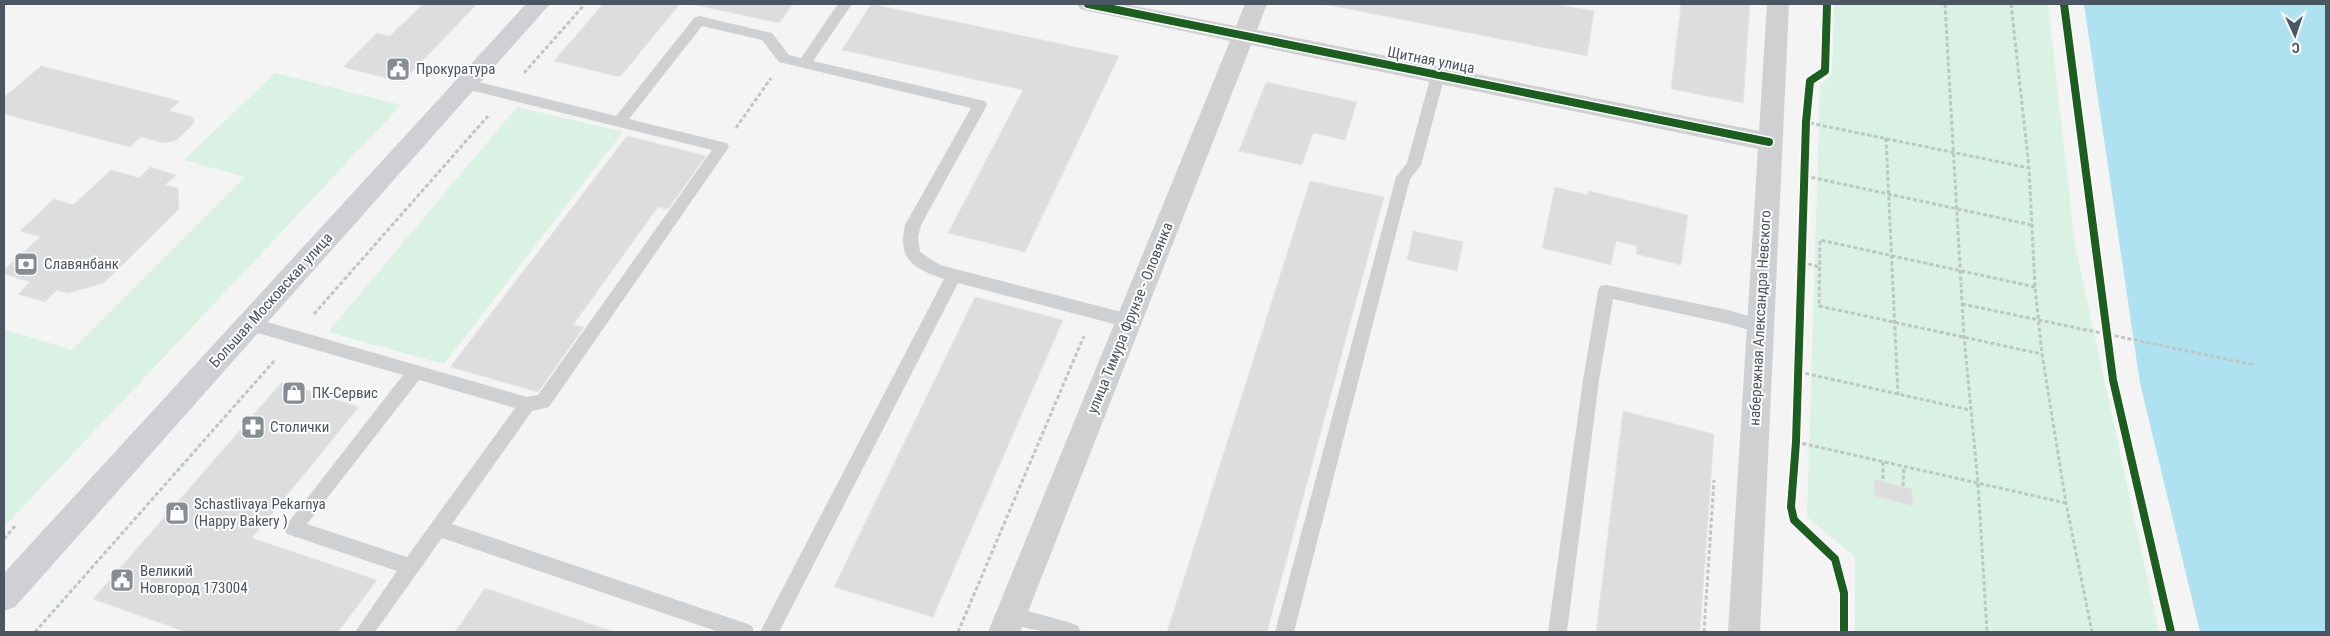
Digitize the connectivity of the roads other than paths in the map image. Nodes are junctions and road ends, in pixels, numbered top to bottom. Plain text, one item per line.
1 (539, 4) edge
2 (845, 4) edge
3 (1088, 4) edge
4 (1256, 4) edge
5 (1778, 4) edge
6 (1243, 36) junction
7 (804, 64) junction
8 (1438, 75) junction
9 (466, 84) junction
10 (619, 122) junction
11 (1769, 142) junction
12 (954, 276) junction
13 (1128, 321) junction
14 (250, 324) junction
15 (1760, 326) junction
16 (415, 373) junction
17 (527, 404) junction
18 (438, 528) junction
19 (410, 567) junction
20 (4, 596) edge
21 (1007, 624) edge
22 (364, 632) edge
23 (745, 632) edge
24 (769, 632) edge
25 (1071, 632) edge
26 (1284, 632) edge
27 (1557, 632) edge
28 (1744, 632) edge

1 - 9 main road, Большая Московская улица
2 - 7 lane
3 - 6 street, Щитная улица
4 - 6 street, улица Тимура Фрунзе - Оловянка
5 - 11 street, набережная Александра Невского
6 - 8 street, Щитная улица
6 - 13 street, улица Тимура Фрунзе - Оловянка
7 - 10 lane
7 - 12 lane
8 - 11 street, Щитная улица
8 - 26 lane
9 - 10 lane
9 - 14 main road, Большая Московская улица
10 - 17 lane
11 - 15 street, набережная Александра Невского
12 - 13 lane
12 - 24 lane
13 - 21 street, улица Тимура Фрунзе - Оловянка
14 - 16 lane
14 - 20 main road, Большая Московская улица
15 - 27 lane
15 - 28 street, набережная Александра Невского
16 - 17 lane
16 - 19 lane
17 - 18 lane
18 - 19 lane
18 - 23 lane
19 - 22 lane
21 - 25 lane

